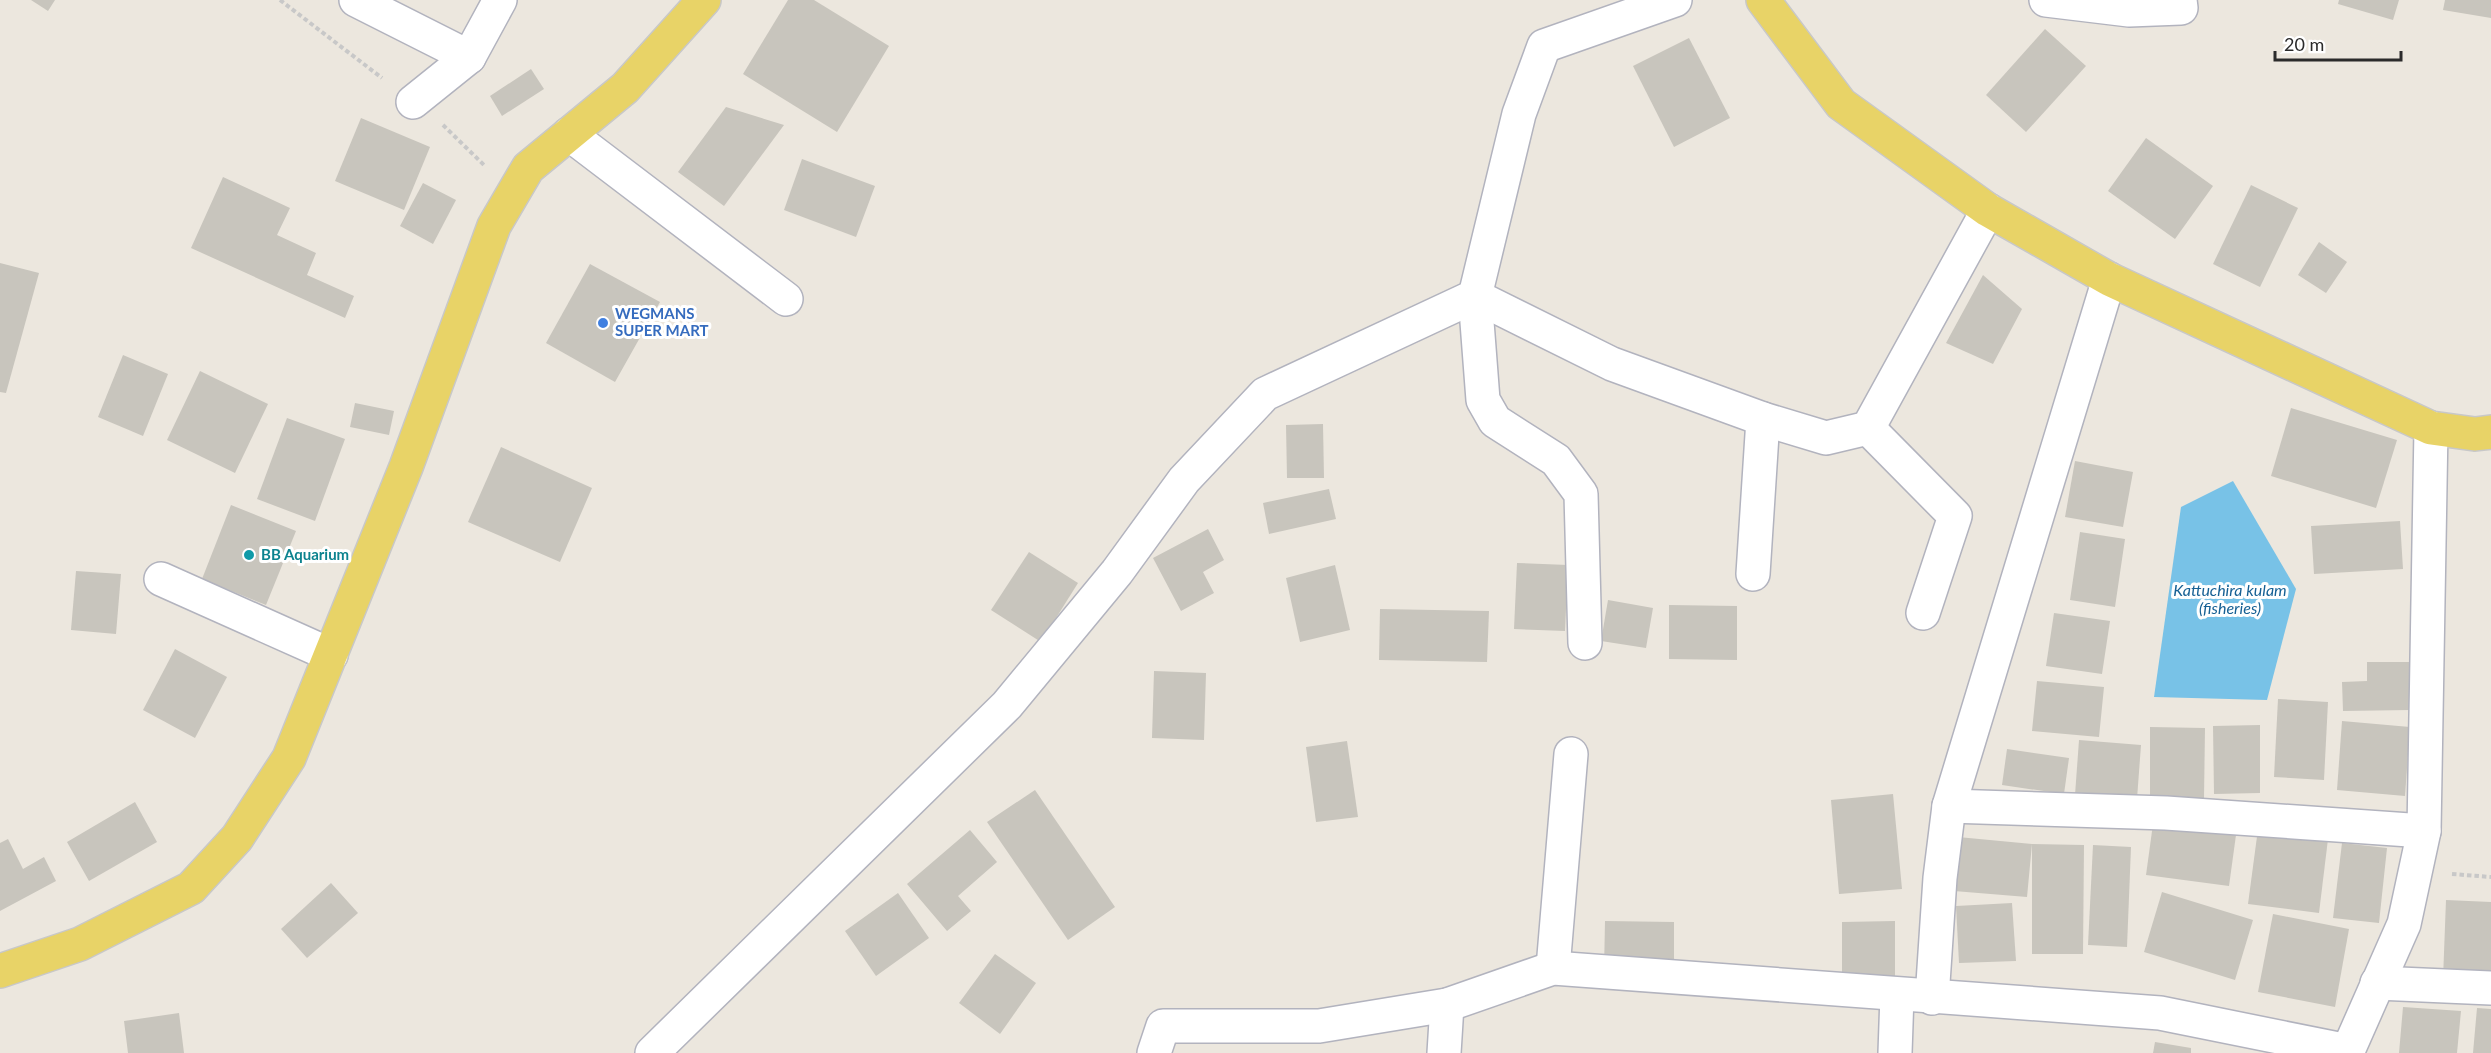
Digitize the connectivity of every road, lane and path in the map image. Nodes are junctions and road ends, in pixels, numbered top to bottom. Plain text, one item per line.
1 (356, 0) edge
2 (500, 0) edge
3 (704, 0) edge
4 (1675, 0) edge
5 (1763, 0) edge
6 (2180, 0) edge
7 (2060, 1) edge
8 (469, 57) junction
9 (413, 102) dead end
10 (569, 134) junction
11 (1988, 210) junction
12 (2109, 279) junction
13 (1475, 296) junction
14 (786, 299) dead end
15 (1762, 419) junction
16 (1868, 428) junction
17 (2431, 428) junction
18 (2491, 432) edge
19 (1753, 574) dead end
20 (161, 579) dead end
21 (1923, 613) dead end
22 (1585, 643) dead end
23 (331, 655) junction
24 (1571, 754) dead end
25 (1949, 806) junction
26 (2424, 831) junction
27 (1553, 968) junction
28 (0, 971) edge
29 (2377, 983) junction
30 (2491, 988) edge
31 (1897, 995) junction
32 (1932, 998) junction
33 (1447, 1005) junction
34 (2348, 1052) edge
35 (652, 1053) edge
36 (1154, 1053) edge
37 (1443, 1053) edge
38 (1895, 1053) edge

1 - 8 street
2 - 8 street
3 - 10 main road
4 - 13 street
5 - 11 main road
6 - 7 street
8 - 9 street
10 - 14 street
10 - 23 main road
11 - 12 main road
11 - 16 street
12 - 17 main road
12 - 25 street
13 - 15 street
13 - 22 street
13 - 35 street
15 - 16 street
15 - 19 street
16 - 21 street
17 - 18 main road
17 - 26 street
20 - 23 street
23 - 28 main road
24 - 27 street
25 - 26 street
25 - 32 street
26 - 29 street
27 - 31 street
27 - 33 street
29 - 30 street
29 - 34 street
31 - 32 street
31 - 38 street
32 - 34 street
33 - 36 street
33 - 37 street

